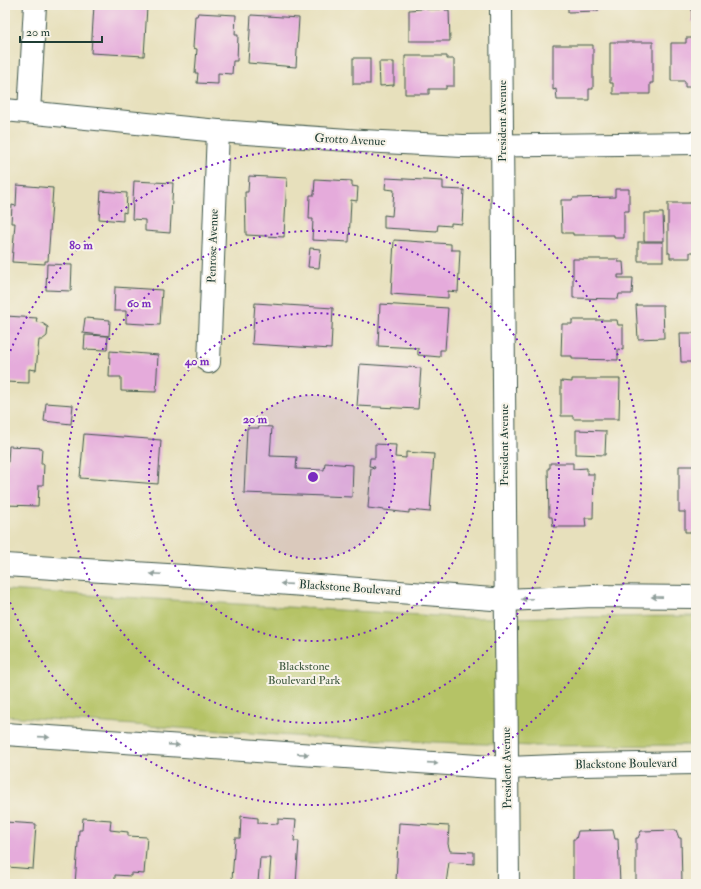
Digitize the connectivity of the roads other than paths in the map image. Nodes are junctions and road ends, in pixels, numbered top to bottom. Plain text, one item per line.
1 (34, 5) edge
2 (501, 5) edge
3 (5, 110) edge
4 (29, 112) junction
5 (218, 131) junction
6 (696, 143) edge
7 (502, 144) junction
8 (209, 362) dead end
9 (5, 565) edge
10 (696, 597) edge
11 (506, 600) junction
12 (5, 734) edge
13 (696, 764) edge
14 (507, 768) junction
15 (508, 884) edge

1 - 4 street
2 - 7 street, President Avenue
3 - 4 street, Grotto Avenue
4 - 5 street, Grotto Avenue
5 - 7 street, Grotto Avenue
5 - 8 street, Penrose Avenue
6 - 7 street, Grotto Avenue
7 - 11 street, President Avenue
11 -> 9 street, Blackstone Boulevard
10 -> 11 street, Blackstone Boulevard
11 - 14 street, President Avenue
12 -> 14 street, Blackstone Boulevard
13 - 14 street, Blackstone Boulevard
14 - 15 street, President Avenue

